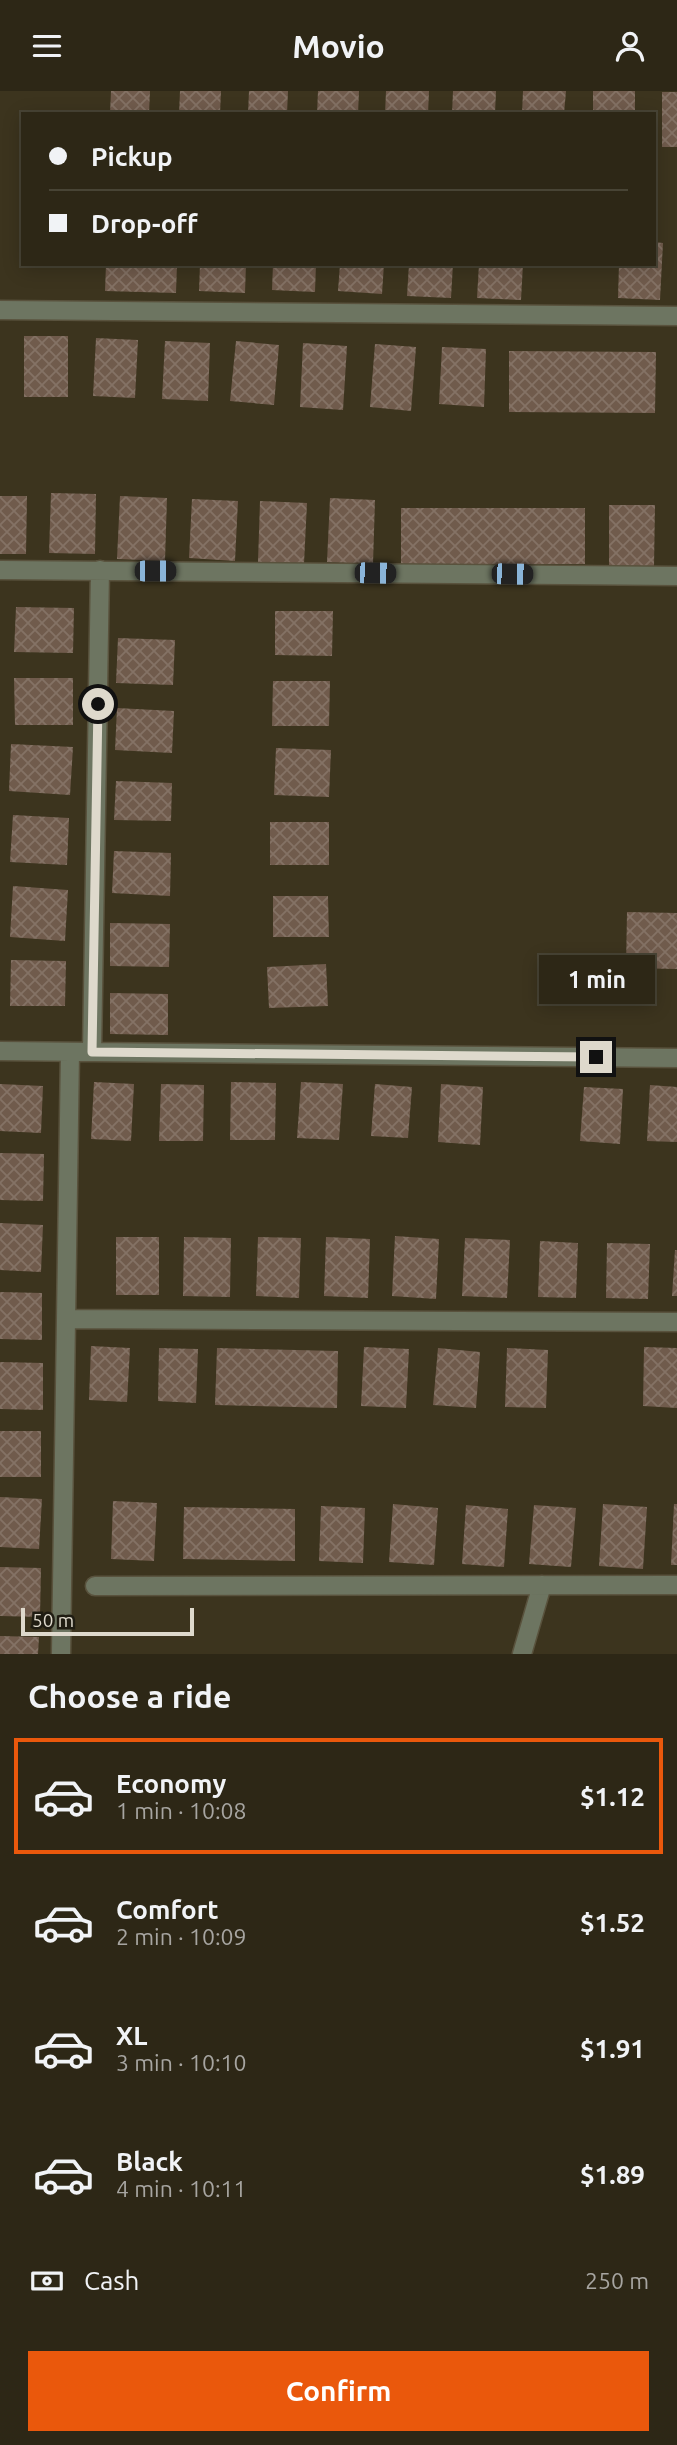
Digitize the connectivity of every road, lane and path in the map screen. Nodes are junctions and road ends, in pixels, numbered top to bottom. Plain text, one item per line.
1 (0, 310) edge
2 (677, 316) edge
3 (0, 570) edge
4 (100, 570) junction
5 (677, 576) edge
6 (0, 1051) edge
7 (70, 1052) junction
8 (92, 1052) junction
9 (677, 1058) edge
10 (67, 1319) junction
11 (677, 1322) edge
12 (542, 1585) junction
13 (677, 1585) edge
14 (95, 1586) dead end
15 (61, 1654) edge
16 (522, 1654) edge

1 - 2 street
3 - 4 street
4 - 5 street
4 - 8 street
6 - 7 street
7 - 8 street
7 - 10 street
8 - 9 street
10 - 11 street
10 - 15 street
12 - 13 street
12 - 14 street
12 - 16 street

